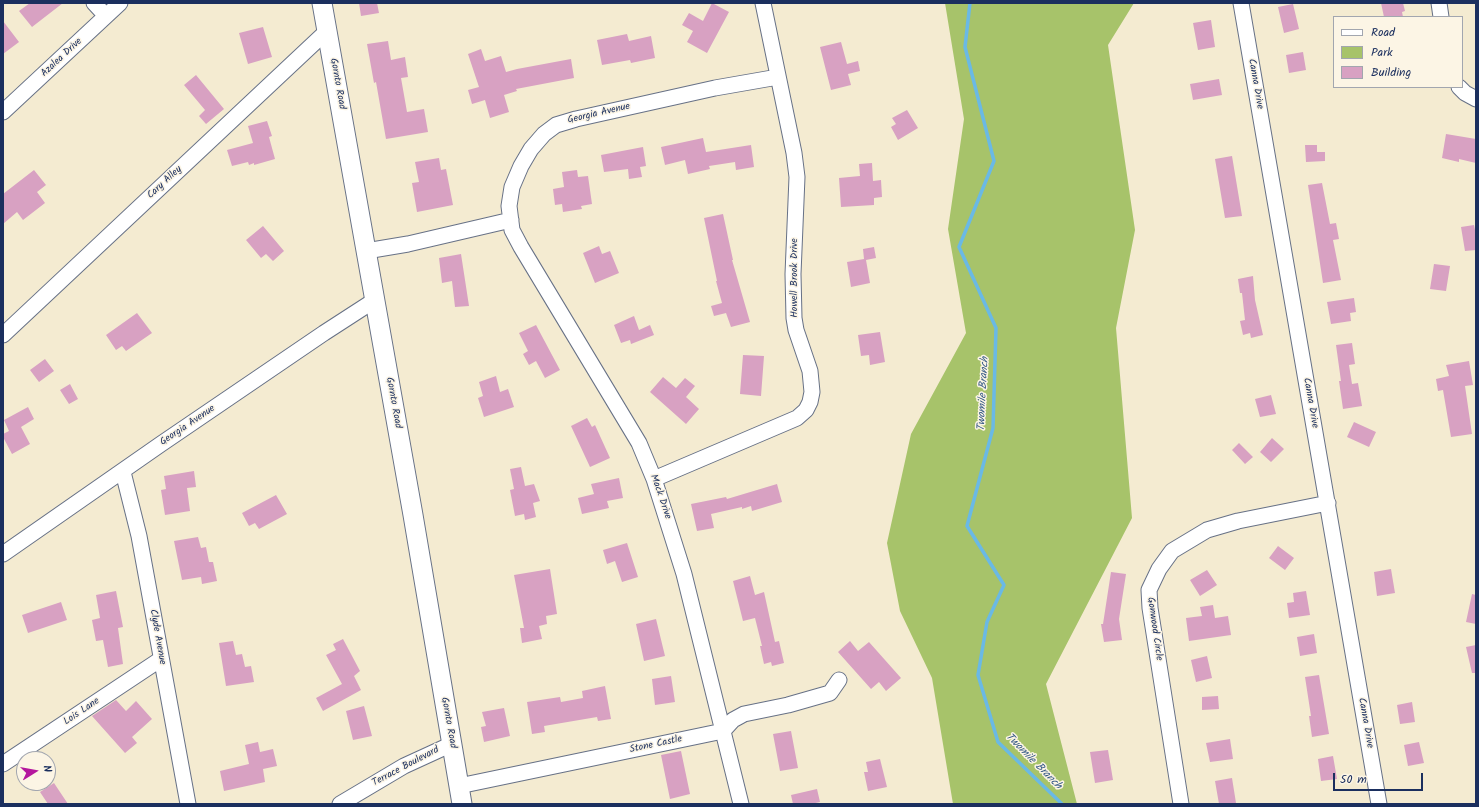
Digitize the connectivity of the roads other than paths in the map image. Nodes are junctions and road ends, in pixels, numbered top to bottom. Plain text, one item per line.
1 (94, 3) edge
2 (120, 3) edge
3 (322, 3) edge
4 (763, 3) edge
5 (1241, 3) edge
6 (1439, 3) edge
7 (106, 16) junction
8 (1441, 16) edge
9 (327, 30) junction
10 (778, 77) junction
11 (1460, 88) edge
12 (1476, 99) edge
13 (3, 112) edge
14 (511, 220) junction
15 (366, 251) junction
16 (375, 300) junction
17 (3, 335) edge
18 (123, 472) junction
19 (654, 479) junction
20 (1328, 504) junction
21 (3, 554) edge
22 (160, 659) junction
23 (840, 680) dead end
24 (723, 731) junction
25 (452, 744) junction
26 (3, 764) edge
27 (460, 795) edge
28 (185, 803) edge
29 (340, 804) edge
30 (741, 804) edge
31 (1181, 804) edge
32 (1379, 804) edge

1 - 7 street
2 - 7 street, Azalea Drive
3 - 9 main road, Gornto Road
4 - 10 street, Howell Brook Drive
5 - 20 street, Canna Drive
6 - 8 street
7 - 13 street, Azalea Drive
9 - 15 main road, Gornto Road
9 - 17 street, Cary Alley
10 - 14 street, Georgia Avenue
10 - 19 street, Howell Brook Drive
11 - 12 street
14 - 15 street
14 - 19 street, Mack Drive
15 - 16 main road, Gornto Road
16 - 18 street, Georgia Avenue
16 - 25 main road, Gornto Road
18 - 21 street, Georgia Avenue
18 - 22 street, Clyde Avenue
19 - 24 street, Mack Drive
20 - 31 street, Gonwood Circle
20 - 32 street, Canna Drive
22 - 26 street, Lois Lane
22 - 28 street, Clyde Avenue
23 - 24 street
24 - 27 street, Stone Castle
24 - 30 street, Mack Drive
25 - 27 main road, Gornto Road
25 - 29 street, Terrace Boulevard

